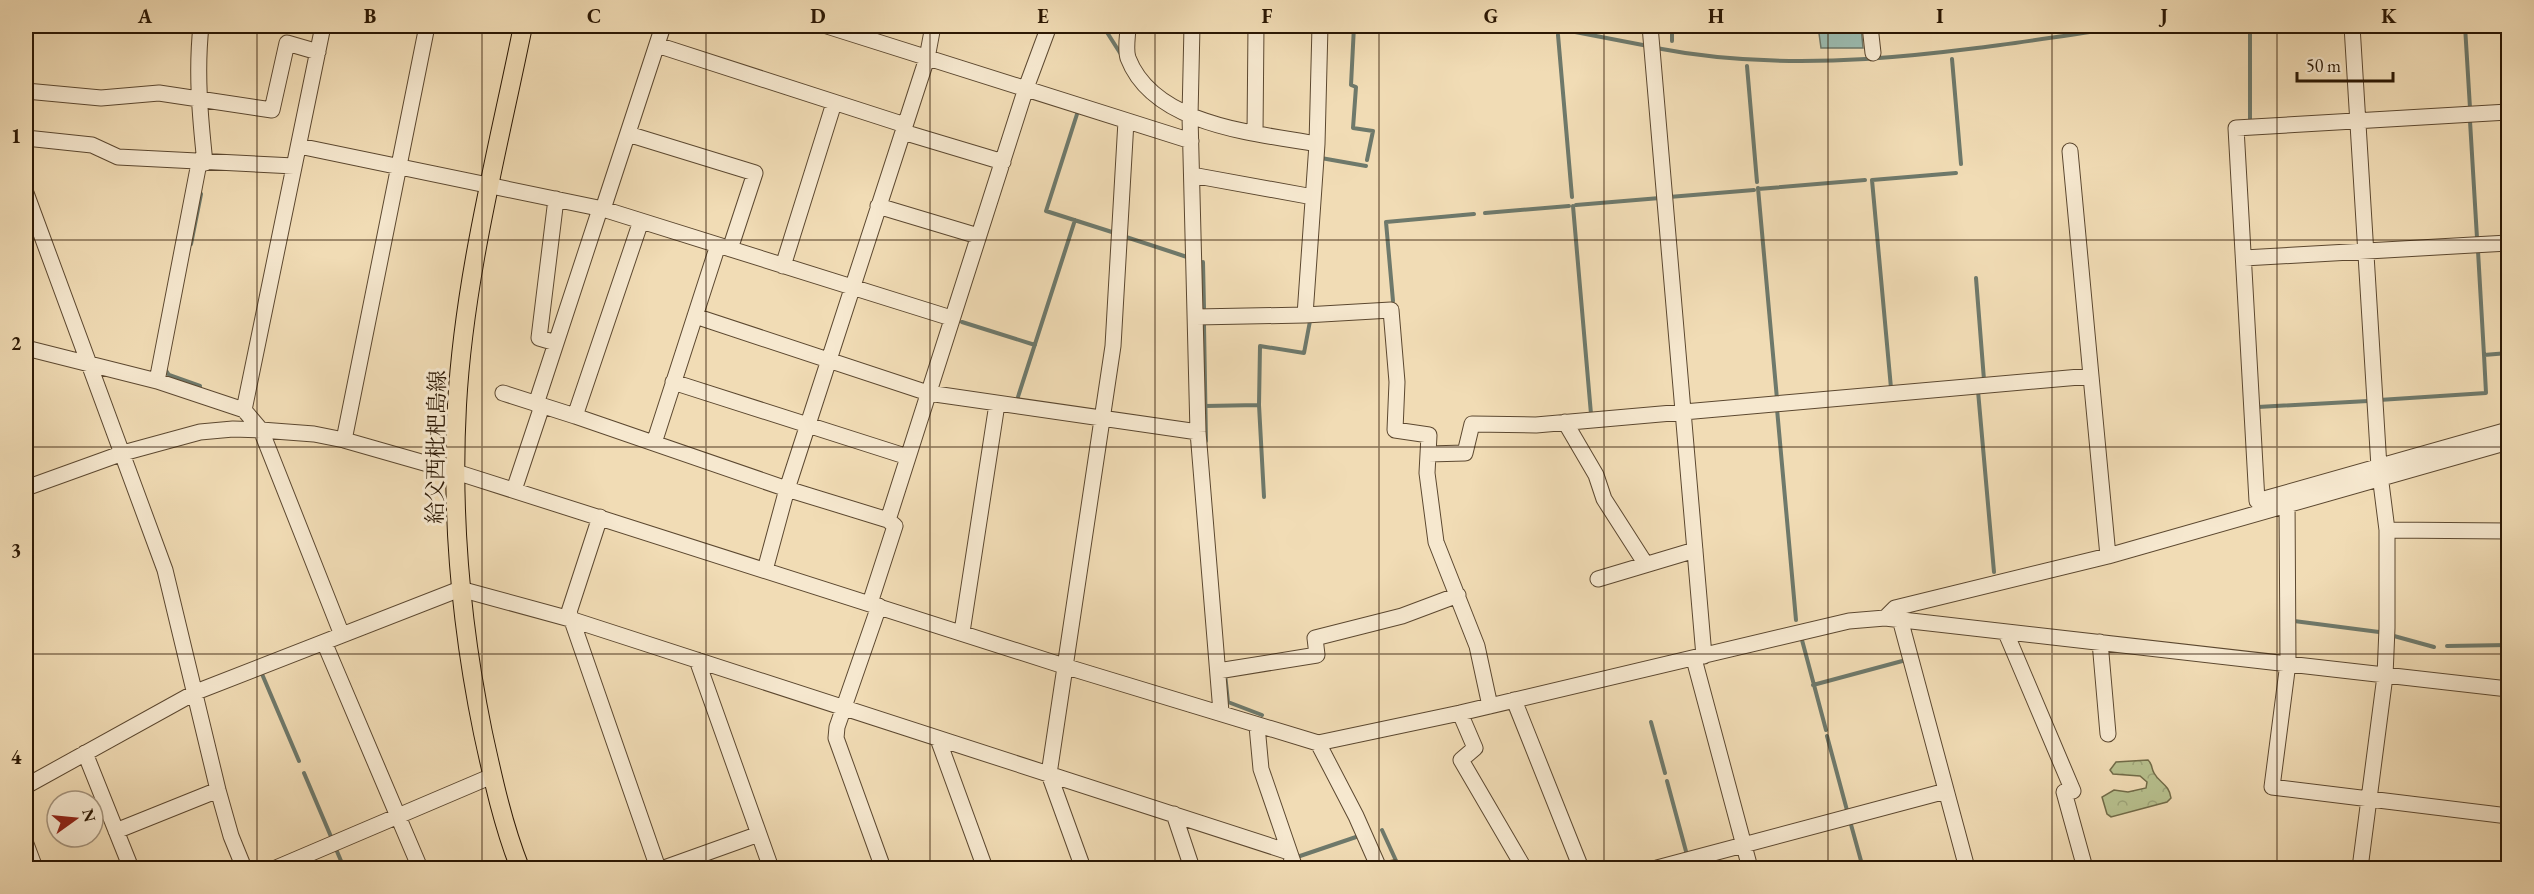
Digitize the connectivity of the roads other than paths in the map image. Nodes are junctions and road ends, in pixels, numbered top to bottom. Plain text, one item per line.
1 (201, 26) edge
2 (323, 26) edge
3 (428, 26) edge
4 (523, 26) edge
5 (663, 26) edge
6 (827, 26) edge
7 (933, 26) edge
8 (1049, 26) edge
9 (1128, 26) edge
10 (1192, 26) edge
11 (1256, 26) edge
12 (1320, 26) edge
13 (1650, 26) edge
14 (1870, 26) edge
15 (2352, 26) edge
16 (657, 45) junction
17 (318, 52) junction
18 (1873, 53) dead end
19 (927, 57) junction
20 (1026, 88) junction
21 (26, 91) edge
22 (198, 97) junction
23 (834, 103) junction
24 (2508, 112) edge
25 (1190, 116) junction
26 (1126, 121) junction
27 (2357, 123) junction
28 (904, 128) junction
29 (1255, 133) junction
30 (628, 134) junction
31 (26, 138) edge
32 (1191, 141) junction
33 (1317, 144) junction
34 (299, 146) junction
35 (2070, 151) dead end
36 (1003, 162) junction
37 (202, 163) junction
38 (294, 166) junction
39 (399, 167) junction
40 (1192, 176) junction
41 (490, 184) junction
42 (26, 193) edge
43 (1313, 198) junction
44 (556, 199) junction
45 (878, 206) junction
46 (602, 209) junction
47 (641, 221) junction
48 (978, 236) junction
49 (2508, 243) edge
50 (724, 247) junction
51 (2365, 251) junction
52 (2244, 258) junction
53 (783, 266) junction
54 (852, 287) junction
55 (1305, 315) junction
56 (695, 316) junction
57 (1196, 317) junction
58 (951, 318) junction
59 (556, 343) junction
60 (26, 348) edge
61 (829, 358) junction
62 (90, 364) junction
63 (2091, 376) junction
64 (157, 381) junction
65 (673, 382) junction
66 (503, 393) dead end
67 (928, 393) junction
68 (997, 404) junction
69 (539, 405) junction
70 (244, 410) junction
71 (1683, 411) junction
72 (575, 416) junction
73 (1102, 418) junction
74 (1565, 422) junction
75 (808, 423) junction
76 (261, 430) junction
77 (2508, 430) edge
78 (1198, 432) junction
79 (344, 440) junction
80 (2508, 442) edge
81 (654, 444) junction
82 (123, 453) junction
83 (1428, 454) junction
84 (908, 457) junction
85 (456, 472) junction
86 (2380, 473) junction
87 (26, 488) edge
88 (787, 489) junction
89 (514, 490) junction
90 (2287, 500) junction
91 (600, 517) junction
92 (888, 520) junction
93 (2387, 530) junction
94 (2508, 531) edge
95 (1695, 550) junction
96 (2108, 553) junction
97 (1645, 563) junction
98 (765, 570) junction
99 (1598, 579) dead end
100 (460, 589) junction
101 (1458, 595) junction
102 (874, 604) junction
103 (570, 619) junction
104 (1893, 619) junction
105 (962, 632) junction
106 (2006, 633) junction
107 (342, 635) junction
108 (324, 642) junction
109 (2100, 642) junction
110 (1699, 658) junction
111 (698, 660) junction
112 (2288, 663) junction
113 (1064, 666) junction
114 (1218, 671) junction
115 (2385, 676) junction
116 (2508, 689) edge
117 (196, 692) junction
118 (1515, 700) junction
119 (1490, 706) junction
120 (844, 707) junction
121 (1221, 712) junction
122 (1460, 713) junction
123 (1257, 726) junction
124 (2108, 734) dead end
125 (938, 739) junction
126 (1318, 743) junction
127 (85, 753) junction
128 (1049, 774) junction
129 (492, 776) junction
130 (26, 786) edge
131 (218, 789) junction
132 (1946, 791) junction
133 (2369, 799) junction
134 (1174, 814) junction
135 (398, 815) junction
136 (2508, 816) edge
137 (116, 831) junction
138 (759, 834) junction
139 (26, 844) edge
140 (1743, 845) junction
141 (1289, 852) junction
142 (35, 868) edge
143 (131, 868) edge
144 (244, 868) edge
145 (276, 868) edge
146 (420, 868) edge
147 (520, 868) edge
148 (658, 868) edge
149 (664, 868) edge
150 (771, 868) edge
151 (883, 868) edge
152 (985, 868) edge
153 (1083, 868) edge
154 (1192, 868) edge
155 (1295, 868) edge
156 (1380, 868) edge
157 (1524, 868) edge
158 (1581, 868) edge
159 (1657, 868) edge
160 (1750, 868) edge
161 (1967, 868) edge
162 (2085, 868) edge
163 (2360, 868) edge

1 - 22 street
2 - 17 street
3 - 39 street
4 - 41 main road, 給父西枇杷島線
5 - 16 street
6 - 19 street
7 - 19 street
8 - 20 street
9 - 25 street
10 - 25 street
11 - 29 street
12 - 33 street
13 - 71 street
14 - 18 street
15 - 27 street
16 - 23 street
16 - 30 street
17 - 22 street
17 - 34 street
19 - 20 street
19 - 28 street
20 - 26 street
20 - 36 street
21 - 22 street
22 - 37 street
23 - 28 street
23 - 53 street
24 - 27 street
25 - 29 street
25 - 32 street
26 - 32 street
26 - 73 street
27 - 51 street
27 - 52 street
28 - 36 street
28 - 45 street
29 - 33 street
30 - 46 street
30 - 50 street
31 - 37 street
32 - 40 street
33 - 43 street
34 - 38 street
34 - 39 street
35 - 63 street
36 - 48 street
37 - 38 street
37 - 64 street
38 - 70 street
39 - 41 street
39 - 79 street
40 - 43 street
40 - 57 street
41 - 44 street
41 - 85 main road, 給父西枇杷島線
42 - 62 street
43 - 55 street
44 - 46 street
44 - 59 street
45 - 48 street
45 - 54 street
46 - 47 street
46 - 59 street
47 - 50 street
47 - 72 street
48 - 58 street
49 - 51 street
50 - 53 street
50 - 56 street
51 - 52 street
51 - 86 street
52 - 90 street
53 - 54 street
54 - 58 street
54 - 61 street
55 - 57 street
55 - 83 street
56 - 61 street
56 - 65 street
57 - 78 street
58 - 67 street
59 - 69 street
60 - 62 street
61 - 67 street
61 - 75 street
62 - 64 street
62 - 82 street
63 - 71 street
63 - 96 street
64 - 70 street
65 - 75 street
65 - 81 street
66 - 69 street
67 - 68 street
67 - 84 street
68 - 73 street
68 - 105 street
69 - 72 street
69 - 89 street
70 - 76 street
71 - 74 street
71 - 95 street
72 - 81 street
73 - 78 street
73 - 113 street
74 - 83 street
74 - 97 street
75 - 84 street
75 - 88 street
76 - 79 street
76 - 82 street
76 - 107 street
77 - 86 street
78 - 114 street
79 - 85 street
80 - 86 street
81 - 88 street
82 - 87 street
82 - 117 street
83 - 101 street
84 - 92 street
85 - 89 street
85 - 100 main road, 給父西枇杷島線
86 - 90 street
86 - 93 street
88 - 92 street
88 - 98 street
89 - 91 street
90 - 96 street
90 - 112 street
91 - 98 street
91 - 103 street
92 - 102 street
93 - 94 street
93 - 115 street
95 - 97 street
95 - 110 street
96 - 104 street
97 - 99 street
98 - 102 street
100 - 103 street
100 - 107 street
100 - 129 main road, 給父西枇杷島線
101 - 114 street
101 - 119 street
102 - 105 street
102 - 120 street
103 - 111 street
103 - 148 street
104 - 106 street
104 - 110 street
104 - 132 street
105 - 113 street
106 - 109 street
106 - 162 street
107 - 108 street
108 - 117 street
108 - 135 street
109 - 112 street
109 - 124 street
110 - 118 street
110 - 140 street
111 - 120 street
111 - 138 street
112 - 115 street
112 - 133 street
113 - 121 street
113 - 128 street
114 - 121 street
115 - 116 street
115 - 133 street
117 - 127 street
117 - 131 street
118 - 119 street
118 - 158 street
119 - 122 street
120 - 125 street
120 - 151 street
121 - 123 street
122 - 126 street
122 - 157 street
123 - 126 street
123 - 141 street
125 - 128 street
125 - 152 street
126 - 156 street
127 - 130 street
127 - 137 street
128 - 134 street
128 - 153 street
129 - 135 street
129 - 147 main road, 給父西枇杷島線
131 - 137 street
131 - 144 street
132 - 140 street
132 - 161 street
133 - 136 street
133 - 163 street
134 - 141 street
134 - 154 street
135 - 145 street
135 - 146 street
137 - 143 street
138 - 149 street
138 - 150 street
139 - 142 street
140 - 159 street
140 - 160 street
141 - 155 street

